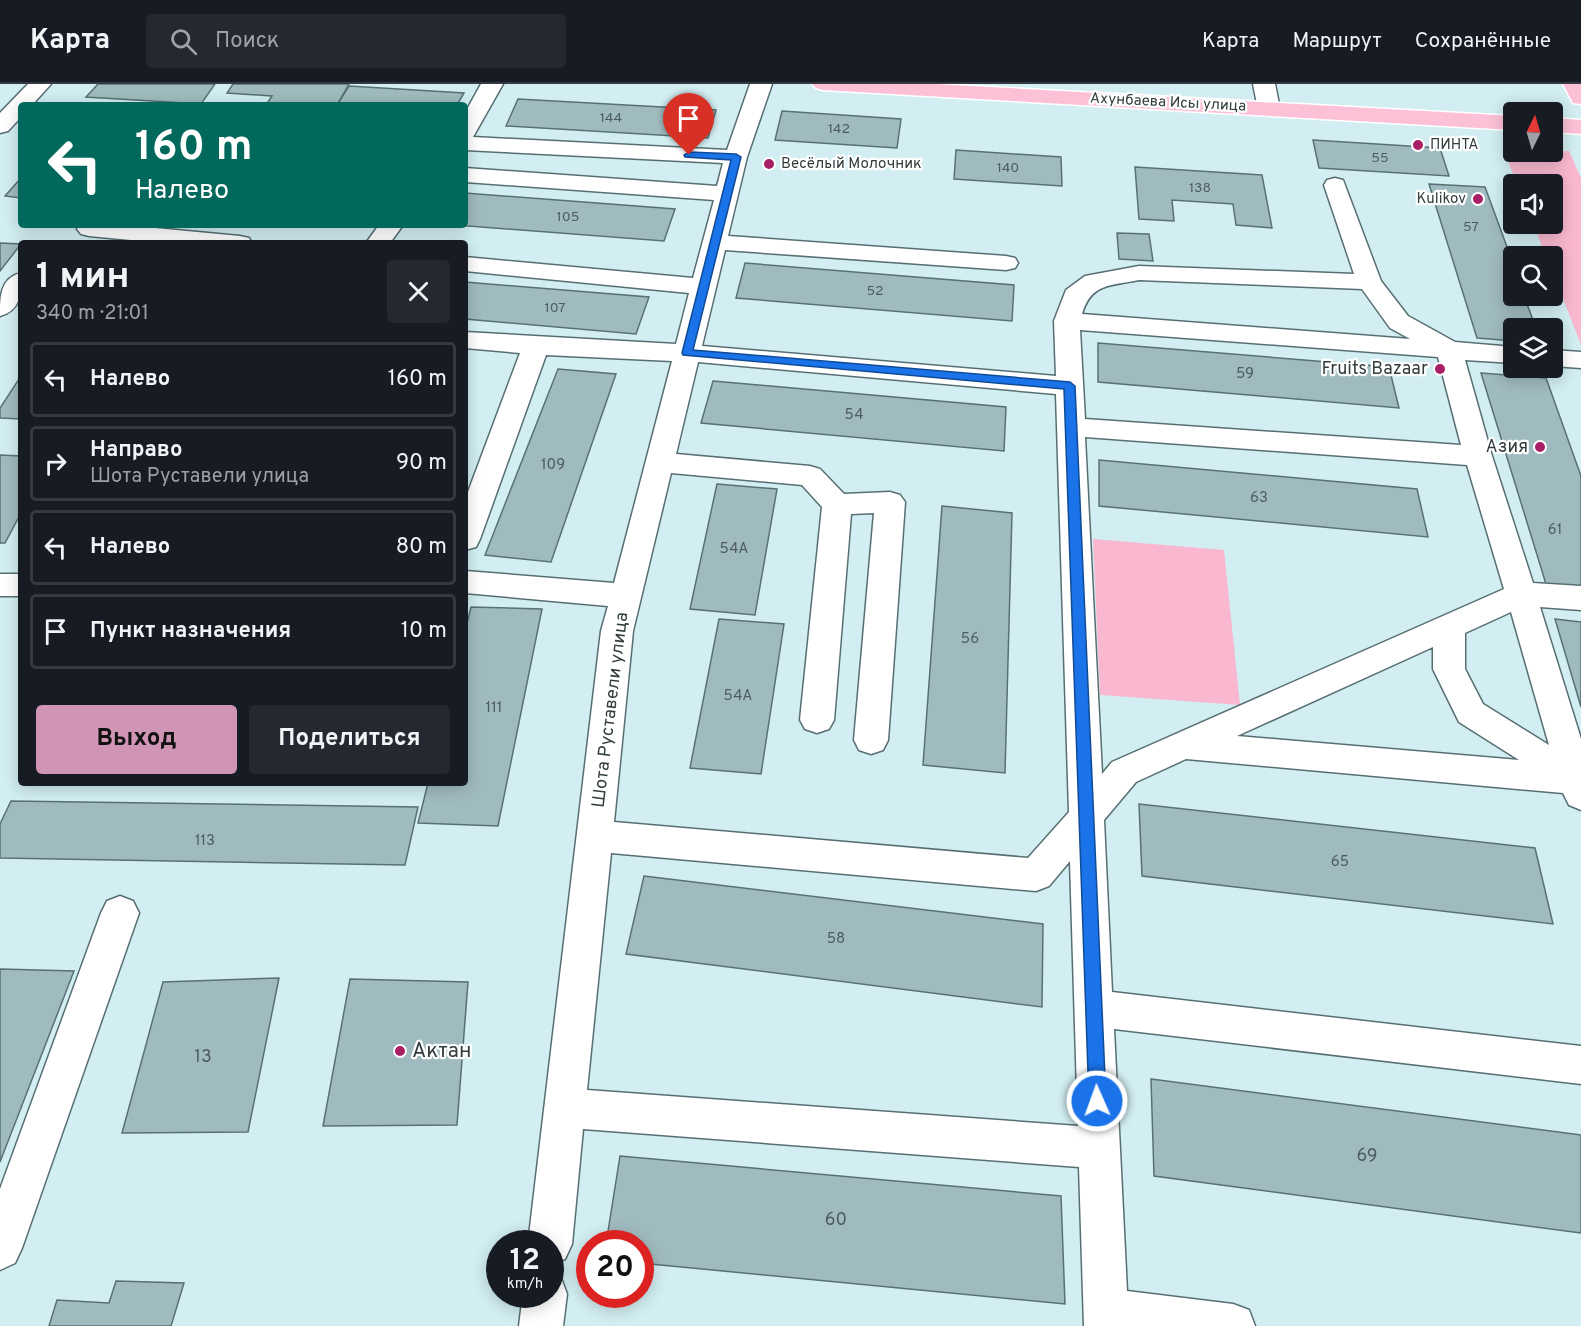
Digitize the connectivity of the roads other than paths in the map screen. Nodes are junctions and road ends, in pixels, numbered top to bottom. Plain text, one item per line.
1 (40, 84) edge
2 (492, 84) edge
3 (761, 84) edge
4 (823, 84) edge
5 (1264, 84) edge
6 (1574, 84) edge
7 (1581, 98) edge
8 (24, 102) edge
9 (1269, 109) junction
10 (1503, 122) edge
11 (1563, 126) edge
12 (1581, 127) edge
13 (468, 128) edge
14 (468, 143) edge
15 (736, 157) junction
16 (468, 175) edge
17 (1335, 186) dead end
18 (727, 194) junction
19 (89, 229) dead end
20 (208, 240) edge
21 (715, 242) junction
22 (1006, 263) dead end
23 (468, 264) edge
24 (1369, 282) junction
25 (704, 287) junction
26 (1067, 321) junction
27 (468, 340) edge
28 (536, 346) junction
29 (1449, 350) junction
30 (687, 353) junction
31 (1503, 354) edge
32 (1563, 359) edge
33 (1581, 360) edge
34 (1070, 386) junction
35 (1071, 427) junction
36 (1478, 456) junction
37 (660, 462) junction
38 (837, 505) junction
39 (468, 531) edge
40 (468, 582) edge
41 (0, 585) edge
42 (18, 585) edge
43 (1521, 594) junction
44 (626, 596) junction
45 (1581, 598) edge
46 (1449, 627) junction
47 (817, 720) dead end
48 (871, 740) dead end
49 (1186, 746) junction
50 (1580, 785) edge
51 (1086, 817) junction
52 (595, 836) junction
53 (120, 913) dead end
54 (1094, 1008) junction
55 (1581, 1065) edge
56 (565, 1108) junction
57 (1099, 1148) junction
58 (552, 1230) edge
59 (0, 1248) edge
60 (543, 1308) edge
61 (1106, 1318) edge
62 (541, 1326) edge
63 (1233, 1326) edge

1 - 8 street
2 - 13 street
3 - 15 street, Шота Руставели улица
4 - 9 main road, Ахунбаева Исы улица
5 - 9 street
6 - 7 main road
9 - 10 main road, Ахунбаева Исы улица
11 - 12 main road
14 - 15 street
15 - 18 street, Шота Руставели улица
16 - 18 street
17 - 24 street
18 - 21 street, Шота Руставели улица
19 - 20 street
21 - 22 street
21 - 25 street, Шота Руставели улица
23 - 25 street
24 - 26 street
24 - 29 street
25 - 30 street, Шота Руставели улица
26 - 29 street
26 - 34 street
27 - 28 street
28 - 30 street
28 - 39 street
29 - 31 street
29 - 36 street
30 - 34 street
30 - 37 street, Шота Руставели улица
32 - 33 street
34 - 35 street
35 - 36 street
35 - 51 street
36 - 43 street
37 - 38 street
37 - 44 street, Шота Руставели улица
38 - 47 street
38 - 48 street
40 - 44 street
41 - 42 street
43 - 45 street
43 - 46 street
43 - 50 street
44 - 52 street, Шота Руставели улица
46 - 49 street
46 - 50 street
49 - 50 street
49 - 51 street
51 - 52 street
51 - 54 street
52 - 56 street, Шота Руставели улица
53 - 59 street
54 - 55 street
54 - 57 street
56 - 57 street
56 - 58 street, Шота Руставели улица
57 - 61 street
60 - 62 street
61 - 63 street

